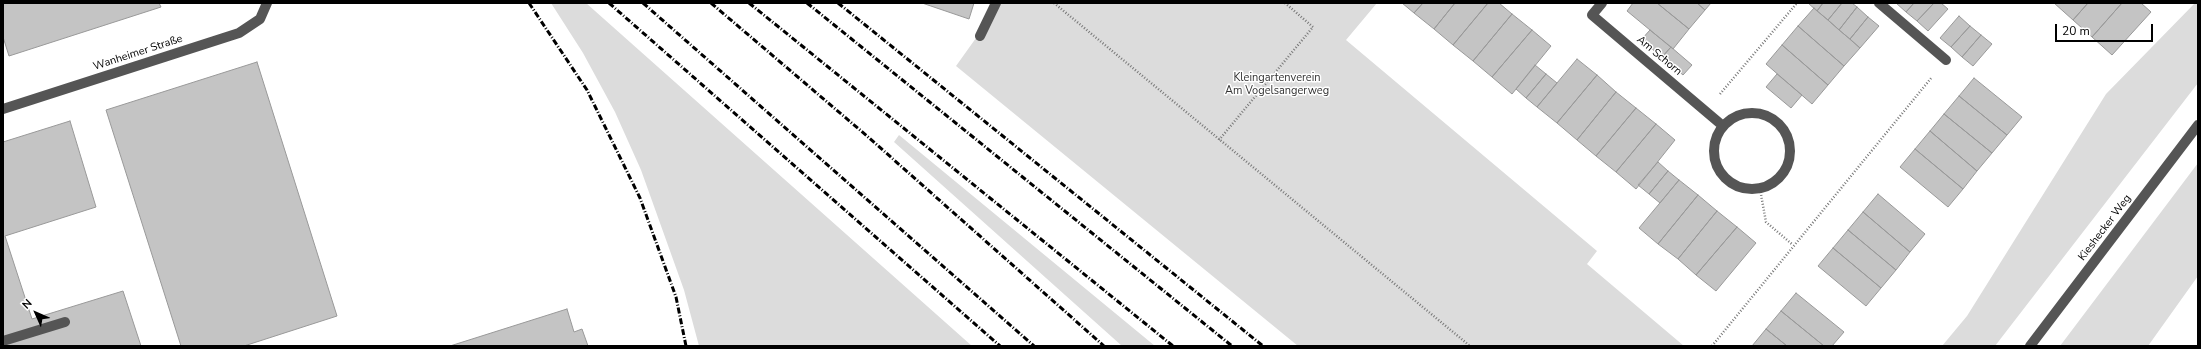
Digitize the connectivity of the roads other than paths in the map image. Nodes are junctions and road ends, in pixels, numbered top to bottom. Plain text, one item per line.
1 (267, 3) edge
2 (996, 3) edge
3 (1602, 3) edge
4 (1879, 3) edge
5 (980, 36) dead end
6 (1946, 60) road end
7 (3, 108) edge
8 (2198, 125) edge
9 (1723, 126) junction
10 (65, 322) dead end
11 (3, 341) edge
12 (2030, 346) edge

1 - 7 street, Wanheimer Straße
2 - 5 street
3 - 9 street, Am Schorn
4 - 6 street
8 - 12 street, Kieshecker Weg
9 - 9 street
10 - 11 street

